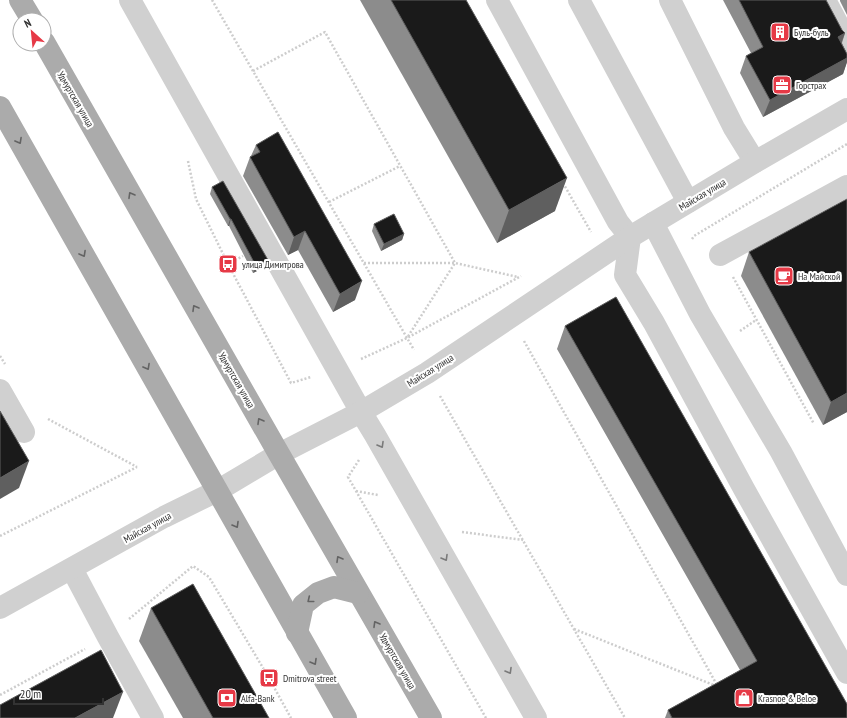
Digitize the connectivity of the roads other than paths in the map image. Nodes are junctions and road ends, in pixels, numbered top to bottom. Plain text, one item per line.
1 (20, 0) edge
2 (130, 0) edge
3 (497, 0) edge
4 (579, 0) edge
5 (670, 0) edge
6 (825, 0) edge
7 (27, 12) edge
8 (847, 41) edge
9 (50, 52) edge
10 (0, 107) edge
11 (847, 109) edge
12 (755, 162) junction
13 (847, 186) edge
14 (688, 202) junction
15 (653, 223) junction
16 (630, 237) junction
17 (720, 255) road end
18 (0, 390) edge
19 (360, 412) junction
20 (24, 432) dead end
21 (279, 454) junction
22 (217, 491) junction
23 (72, 569) junction
24 (847, 576) edge
25 (358, 593) junction
26 (0, 608) edge
27 (297, 633) junction
28 (847, 673) edge
29 (153, 718) edge
30 (346, 718) edge
31 (431, 718) edge
32 (536, 718) edge

1 - 7 main road
2 - 19 street
3 - 16 street
4 - 14 street
5 - 12 street
6 - 8 street
21 -> 9 main road, Удмуртская улица
10 -> 22 main road
11 - 12 street, Майская улица
12 - 14 street, Майская улица
13 - 17 street
14 - 15 street, Майская улица
15 - 16 street, Майская улица
15 - 24 street
16 - 19 street, Майская улица
16 - 28 street
18 - 20 street
19 - 21 street, Майская улица
19 -> 32 street
21 - 22 street, Майская улица
25 -> 21 main road, Удмуртская улица
22 - 23 street, Майская улица
22 -> 27 main road
23 - 26 street, Майская улица
23 - 29 street
25 -> 27 main road
31 -> 25 main road, Удмуртская улица
27 -> 30 main road

